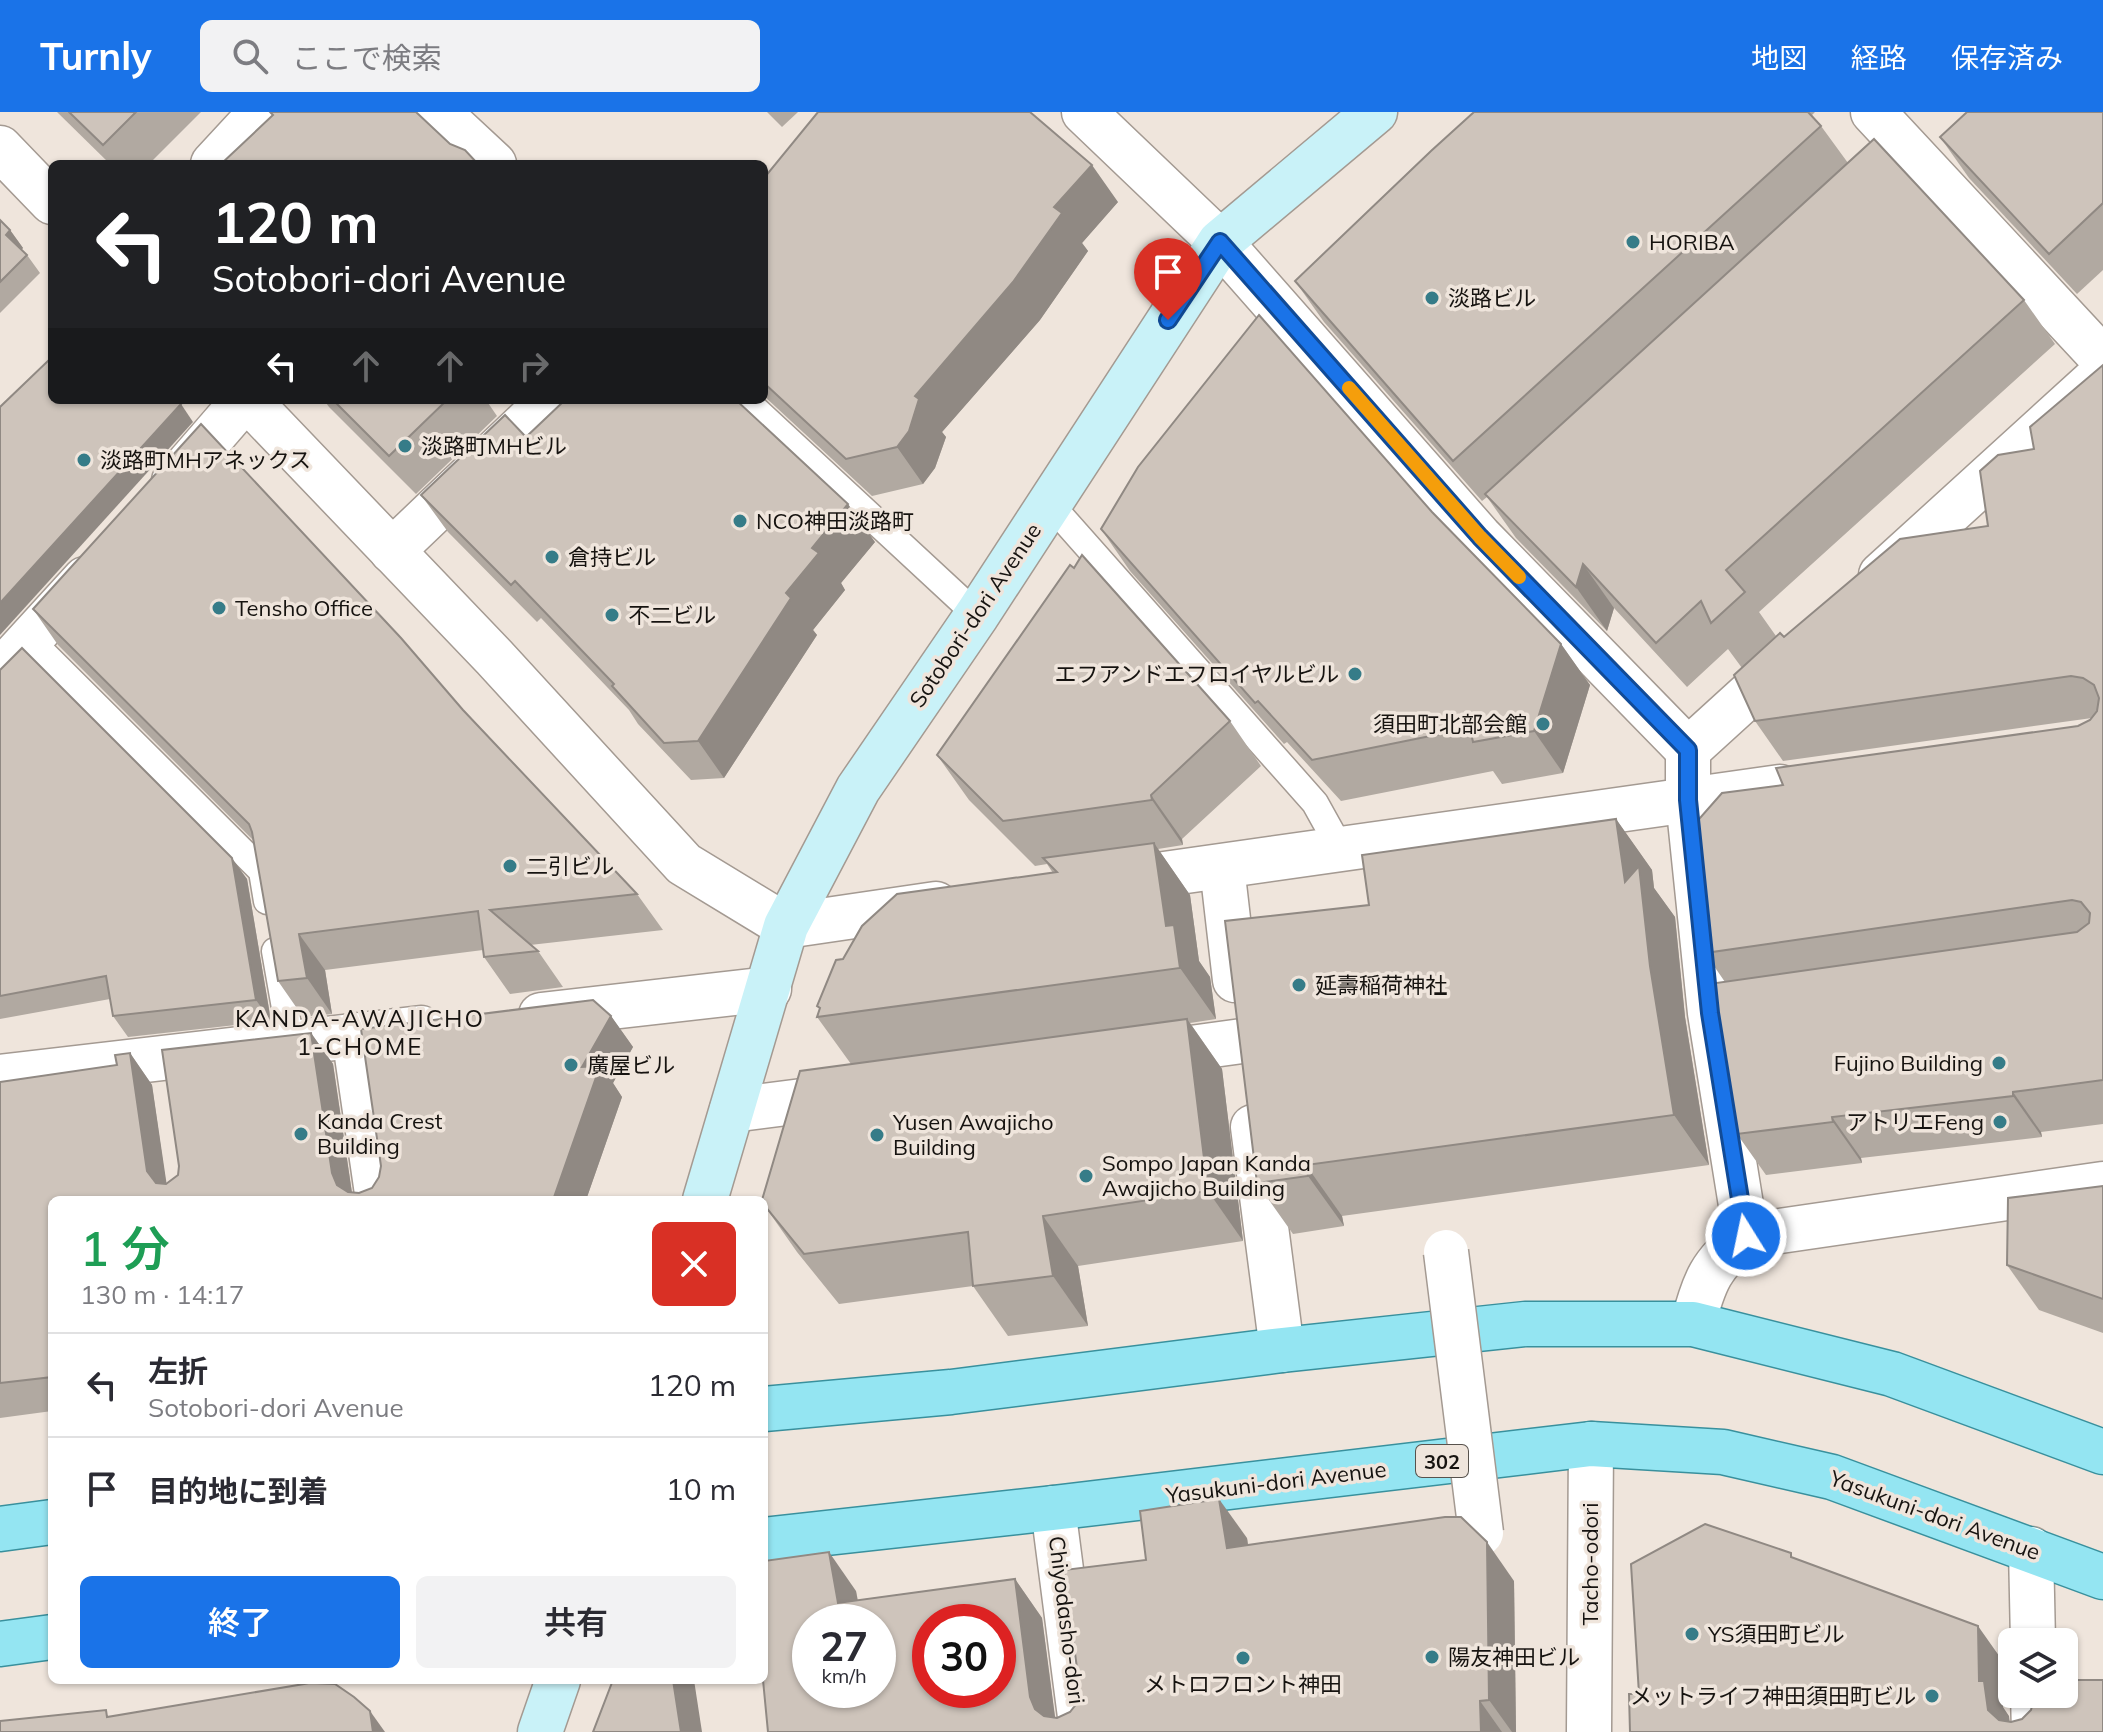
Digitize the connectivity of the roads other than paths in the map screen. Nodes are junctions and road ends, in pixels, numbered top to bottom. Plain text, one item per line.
1 (261, 112) edge
2 (438, 112) edge
3 (1084, 112) edge
4 (1375, 112) edge
5 (1873, 112) edge
6 (0, 148) edge
7 (1906, 149) junction
8 (217, 160) edge
9 (490, 160) edge
10 (48, 198) edge
11 (1814, 233) edge
12 (1220, 242) junction
13 (2103, 359) edge
14 (2103, 373) edge
15 (242, 404) edge
16 (250, 404) edge
17 (546, 404) edge
18 (749, 404) edge
19 (1049, 503) junction
20 (1515, 506) edge
21 (148, 510) edge
22 (1480, 537) junction
23 (392, 551) junction
24 (108, 553) edge
25 (1848, 604) edge
26 (977, 615) junction
27 (1814, 636) edge
28 (30, 640) junction
29 (0, 672) edge
30 (1688, 750) junction
31 (1818, 782) edge
32 (1688, 800) junction
33 (1340, 848) junction
34 (1222, 867) junction
35 (1070, 887) edge
36 (979, 898) edge
37 (786, 926) junction
38 (769, 989) junction
39 (505, 1019) edge
40 (459, 1024) edge
41 (354, 1035) junction
42 (1242, 1041) junction
43 (291, 1042) junction
44 (1102, 1061) edge
45 (0, 1077) edge
46 (884, 1091) edge
47 (732, 1110) junction
48 (2103, 1184) edge
49 (377, 1196) edge
50 (706, 1196) edge
51 (1746, 1236) junction
52 (1446, 1252) dead end
53 (1693, 1324) junction
54 (1282, 1350) junction
55 (768, 1409) edge
56 (1591, 1444) junction
57 (2103, 1452) edge
58 (1053, 1508) junction
59 (0, 1521) edge
60 (48, 1523) edge
61 (0, 1529) edge
62 (1481, 1533) edge
63 (768, 1540) edge
64 (2031, 1549) junction
65 (2103, 1577) edge
66 (2033, 1628) edge
67 (48, 1638) edge
68 (0, 1644) edge
69 (557, 1684) edge
70 (2033, 1708) edge
71 (540, 1732) edge
72 (1082, 1732) edge
73 (1589, 1732) edge
74 (2034, 1732) edge

1 - 8 street
2 - 9 street
3 - 12 street
4 - 12 main road, Sotobori-dori Avenue
5 - 7 street
6 - 10 street
7 - 11 street
7 - 13 street
12 - 19 main road, Sotobori-dori Avenue
12 - 22 street
14 - 25 street
15 - 21 street
16 - 23 street
17 - 23 street
18 - 26 lane
19 - 26 main road, Sotobori-dori Avenue
19 - 33 lane
20 - 22 street
22 - 30 street
23 - 37 street
24 - 28 street
26 - 37 main road, Sotobori-dori Avenue
27 - 30 street
28 - 29 street
28 - 43 lane
30 - 32 street
31 - 32 street
32 - 33 street
32 - 51 street
33 - 34 street
34 - 35 street
34 - 42 street
36 - 37 street
37 - 38 main road, Sotobori-dori Avenue
38 - 39 street
38 - 47 main road, Sotobori-dori Avenue
40 - 41 street
41 - 43 street
41 - 49 street
42 - 44 street
42 - 54 street
43 - 45 street
46 - 47 street
47 - 50 main road, Sotobori-dori Avenue
48 - 51 street
51 - 53 street
52 - 62 street, bridge
53 - 54 main road
53 - 57 main road
54 - 55 main road
56 - 58 main road, Yasukuni-dori Avenue / 302
56 - 64 main road, Yasukuni-dori Avenue / 302
56 - 73 street, Tacho-odori
58 - 63 main road, Yasukuni-dori Avenue / 302
58 - 72 street, Chiyodasho-dori
59 - 61 lane
60 - 61 main road
64 - 65 main road, Yasukuni-dori Avenue / 302
64 - 66 street
67 - 68 main road
69 - 71 main road
70 - 74 street

